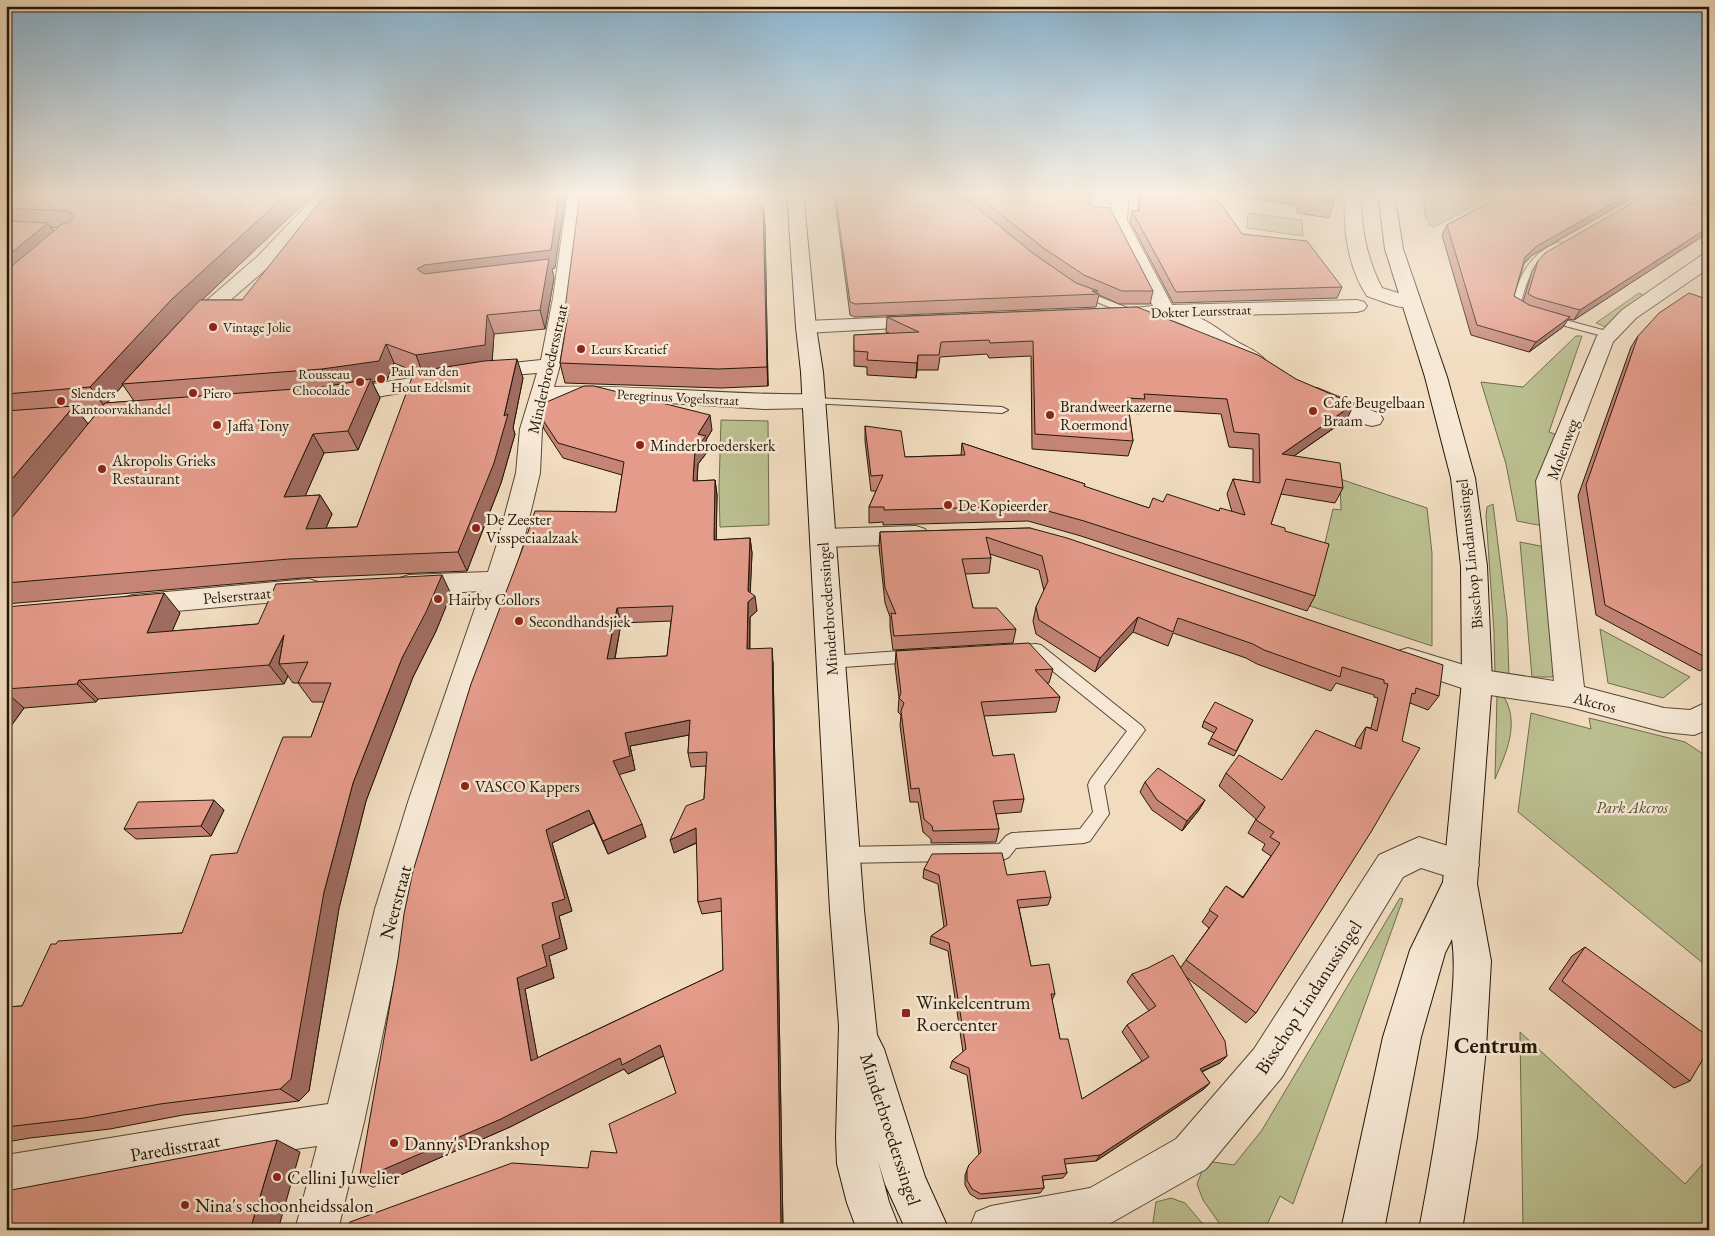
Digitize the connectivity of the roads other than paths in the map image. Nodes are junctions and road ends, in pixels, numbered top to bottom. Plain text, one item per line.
1 (273, 251) edge
2 (564, 251) edge
3 (800, 251) edge
4 (1134, 251) edge
5 (1356, 251) edge
6 (1395, 251) edge
7 (1550, 251) edge
8 (1709, 259) edge
9 (1071, 287) edge
10 (1411, 303) junction
11 (1357, 306) dead end
12 (1165, 311) junction
13 (1135, 314) junction
14 (1085, 316) edge
15 (945, 321) edge
16 (806, 327) junction
17 (1610, 335) junction
18 (177, 339) edge
19 (550, 366) junction
20 (1276, 373) edge
21 (1299, 387) edge
22 (542, 394) junction
23 (128, 395) edge
24 (323, 398) edge
25 (814, 401) junction
26 (1002, 410) dead end
27 (151, 412) edge
28 (112, 415) junction
29 (1372, 419) dead end
30 (6, 423) edge
31 (94, 437) edge
32 (943, 534) edge
33 (823, 538) junction
34 (498, 581) junction
35 (380, 586) edge
36 (332, 588) edge
37 (105, 607) edge
38 (1382, 650) edge
39 (996, 651) edge
40 (928, 656) edge
41 (830, 662) junction
42 (1477, 681) junction
43 (1570, 695) junction
44 (1709, 713) edge
45 (843, 855) junction
46 (1461, 875) junction
47 (858, 1026) junction
48 (344, 1122) junction
49 (6, 1176) edge
50 (991, 1226) dead end
51 (316, 1230) edge
52 (879, 1230) edge
53 (928, 1230) edge
54 (1362, 1230) edge
55 (1440, 1230) edge

1 - 18 street
2 - 19 street, Minderbroedersstraat
3 - 16 street, Minderbroederssingel
4 - 12 street
5 - 10 street
6 - 10 street, Bisschop Lindanussingel
7 - 17 lane
8 - 17 street, Molenweg
9 - 13 lane
10 - 42 street, Bisschop Lindanussingel
11 - 12 street, Dokter Leursstraat
12 - 13 street, Dokter Leursstraat
12 - 20 street
13 - 14 street, Dokter Leursstraat
15 - 16 street
16 - 25 street, Minderbroederssingel
17 - 43 street, Molenweg
19 - 22 street, Minderbroedersstraat
19 - 24 street
21 - 29 street
22 - 25 street, Peregrinus Vogelsstraat
22 - 34 street, Minderbroedersstraat
23 - 28 street
25 - 26 lane
25 - 33 street, Minderbroederssingel
27 - 28 street
28 - 30 street
28 - 31 street
32 - 33 street
33 - 41 street, Minderbroederssingel
34 - 35 street
34 - 48 street, Neerstraat
36 - 37 street, Pelserstraat
38 - 42 street, Akcros
39 - 45 lane
40 - 41 lane
41 - 45 street, Minderbroederssingel
42 - 43 street, Akcros
42 - 46 street, Bisschop Lindanussingel
43 - 44 street, Akcros
45 - 47 street, Minderbroederssingel
46 - 50 street, Bisschop Lindanussingel
46 - 54 street, Bisschop Lindanussingel
46 - 55 street, Bisschop Lindanussingel
47 - 52 street, Minderbroederssingel
47 - 53 street, Minderbroederssingel
48 - 49 street, Paredisstraat
48 - 51 street, Neerstraat

